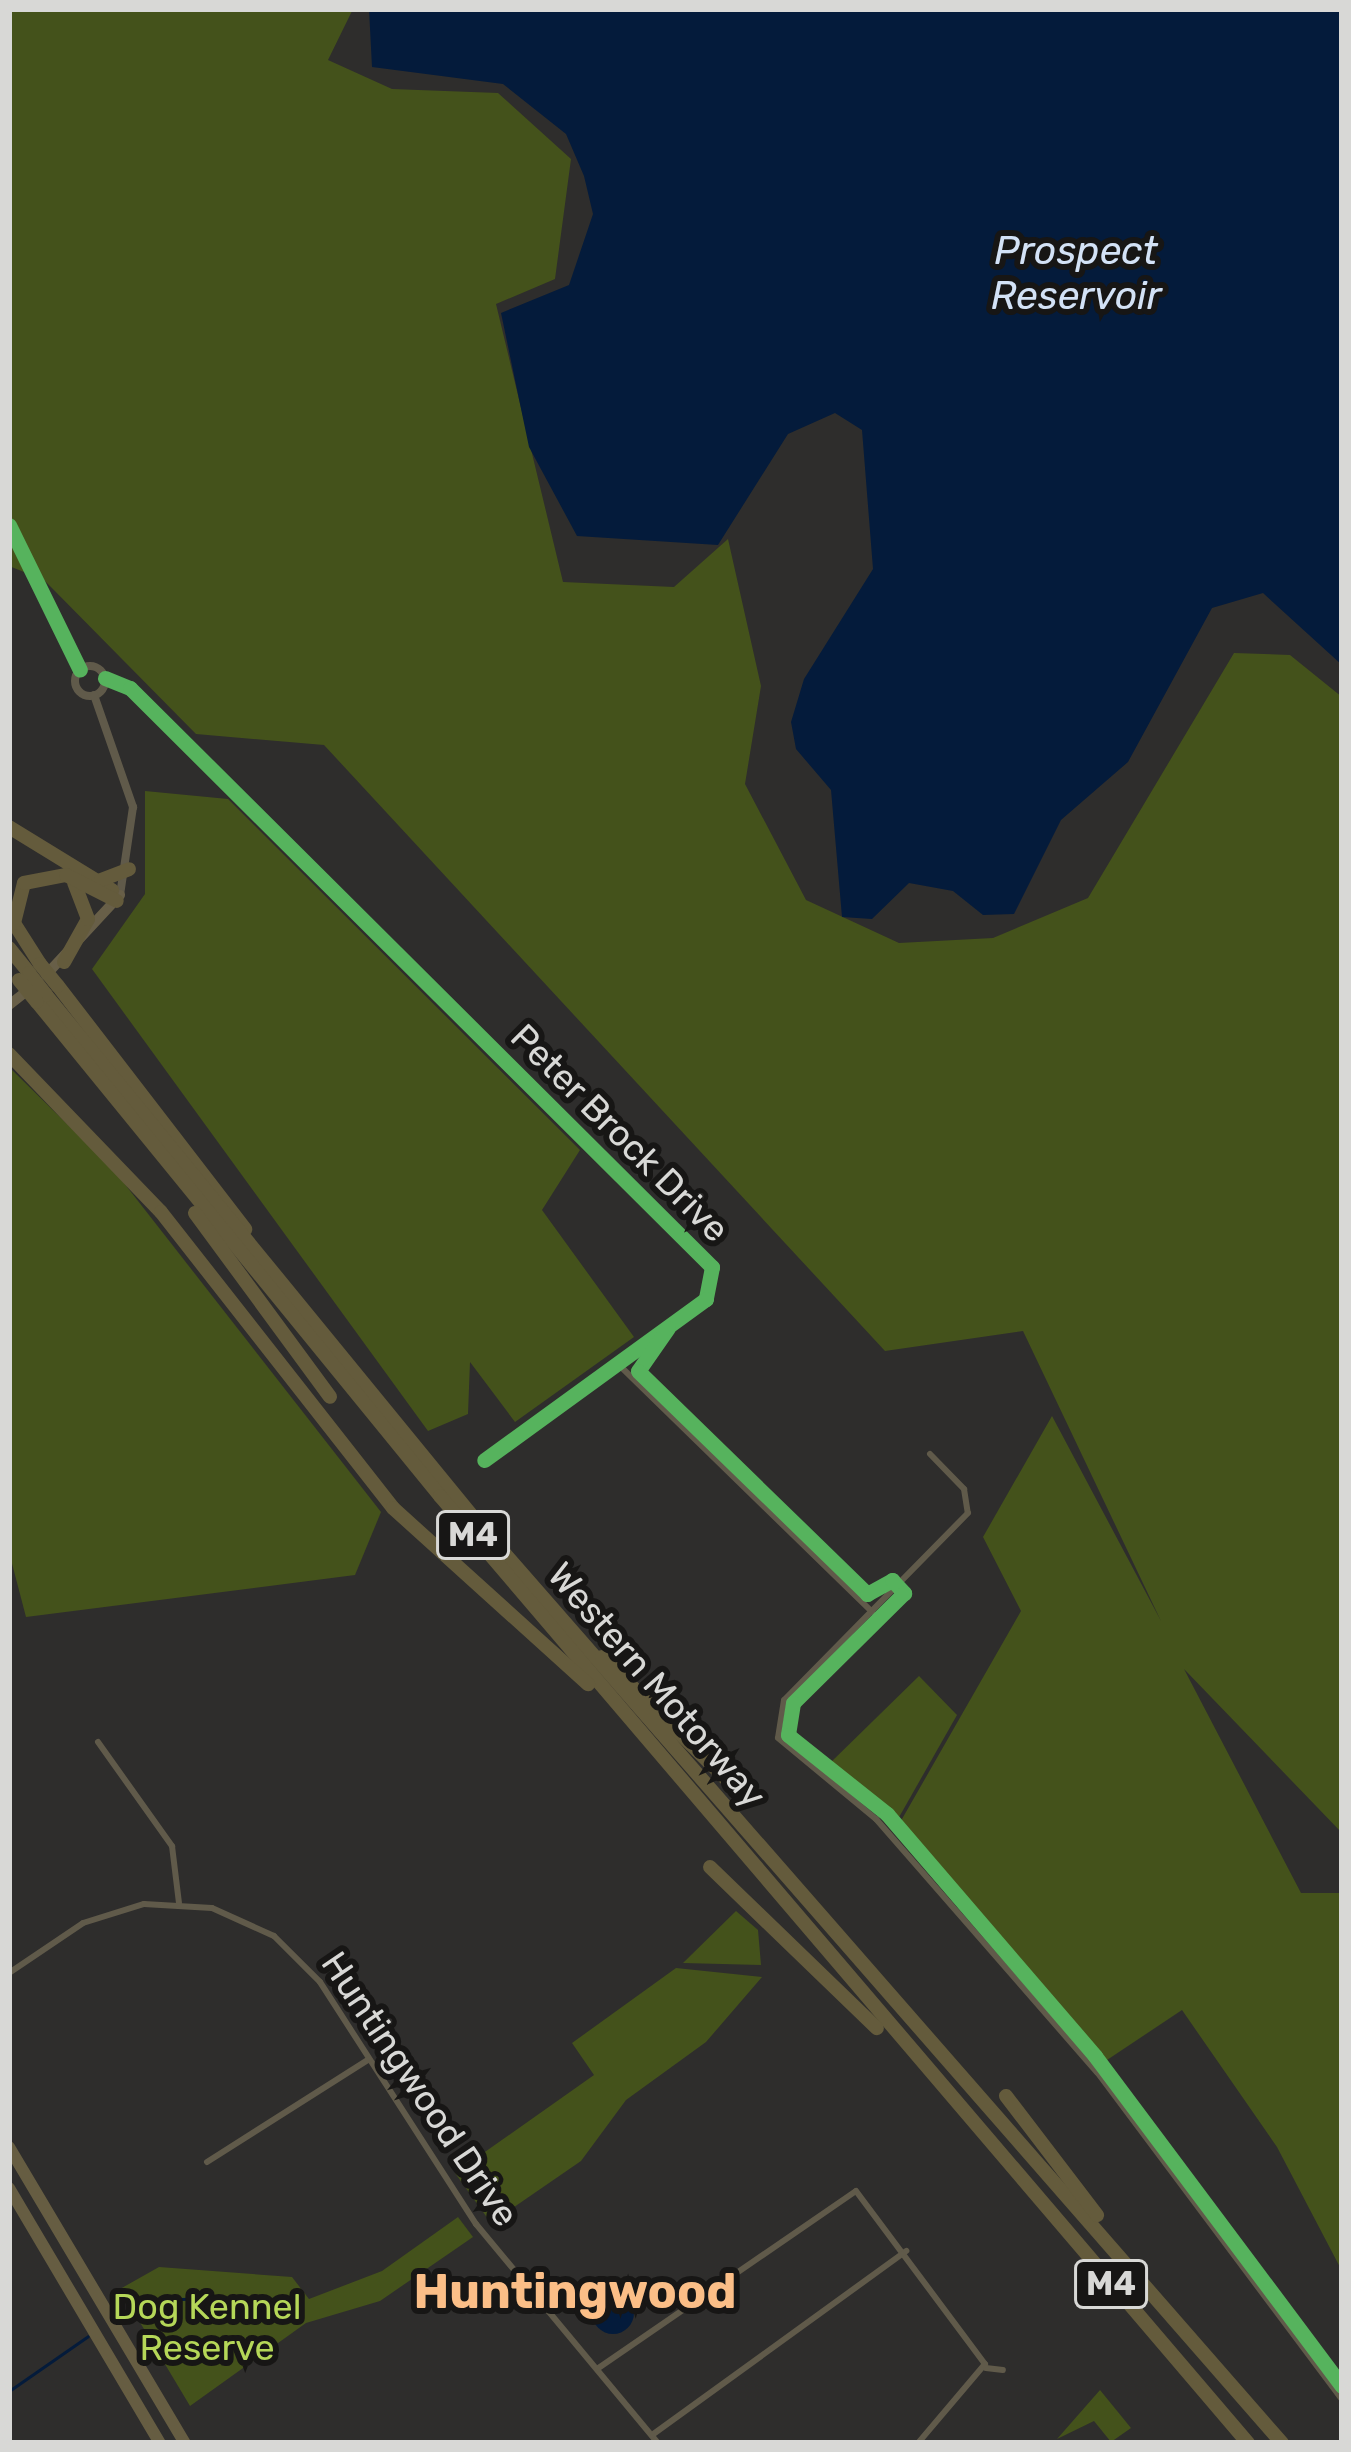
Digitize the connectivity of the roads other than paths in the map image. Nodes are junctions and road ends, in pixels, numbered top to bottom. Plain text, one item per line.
1 (9, 525) edge
2 (80, 670) junction
3 (105, 678) junction
4 (94, 695) junction
5 (9, 826) edge
6 (129, 868) junction
7 (54, 873) junction
8 (96, 879) junction
9 (118, 898) junction
10 (9, 948) edge
11 (64, 962) junction
12 (9, 967) edge
13 (29, 972) junction
14 (47, 994) junction
15 (9, 1005) edge
16 (13, 1059) edge
17 (106, 1088) junction
18 (618, 1364) junction
19 (330, 1397) dead end
20 (930, 1454) dead end
21 (484, 1460) dead end
22 (872, 1612) junction
23 (567, 1626) junction
24 (98, 1742) dead end
25 (665, 1762) junction
26 (725, 1778) dead end
27 (710, 1868) dead end
28 (179, 1903) junction
29 (9, 1973) edge
30 (369, 2059) junction
31 (916, 2061) junction
32 (1006, 2096) dead end
33 (9, 2147) edge
34 (207, 2162) dead end
35 (9, 2188) edge
36 (906, 2251) junction
37 (1173, 2315) junction
38 (986, 2368) junction
39 (597, 2369) junction
40 (1003, 2370) dead end
41 (1342, 2400) edge
42 (652, 2434) junction
43 (160, 2443) edge
44 (185, 2443) edge
45 (658, 2443) edge
46 (918, 2443) edge
47 (1248, 2443) edge
48 (1282, 2443) edge

1 - 2 street
2 - 3 street
2 - 4 street
3 - 4 street
3 - 18 street, Peter Brock Drive
4 - 6 street
5 - 8 highway
6 - 8 highway
6 - 9 street
7 - 9 highway
7 - 11 highway
7 - 13 highway, M4
8 - 9 highway
9 - 11 main road
10 - 13 highway, Western Motorway / M4
11 - 15 main road
12 - 13 highway, Western Motorway / M4
13 - 14 highway, Western Motorway / M4, bridge
13 - 14 highway, M4, bridge
14 - 17 highway, Western Motorway / M4
14 - 23 highway, Western Motorway / M4
16 - 25 highway
17 - 19 highway
17 - 25 highway, Western Motorway / M4
18 - 21 street, Peter Brock Drive
18 - 22 street
20 - 22 street
22 - 41 street
23 - 26 highway
23 - 37 highway, Western Motorway / M4
24 - 28 street
25 - 31 highway, Western Motorway / M4
27 - 31 highway
28 - 29 street, Huntingwood Drive
28 - 30 street, Huntingwood Drive
30 - 34 street
30 - 39 street, Huntingwood Drive
31 - 47 highway, Western Motorway / M4
32 - 37 highway
33 - 44 highway
35 - 43 highway
36 - 38 street
36 - 39 street
36 - 42 street
37 - 48 highway, Western Motorway / M4
38 - 40 street
38 - 46 street
39 - 42 street, Huntingwood Drive
42 - 45 street, Huntingwood Drive

